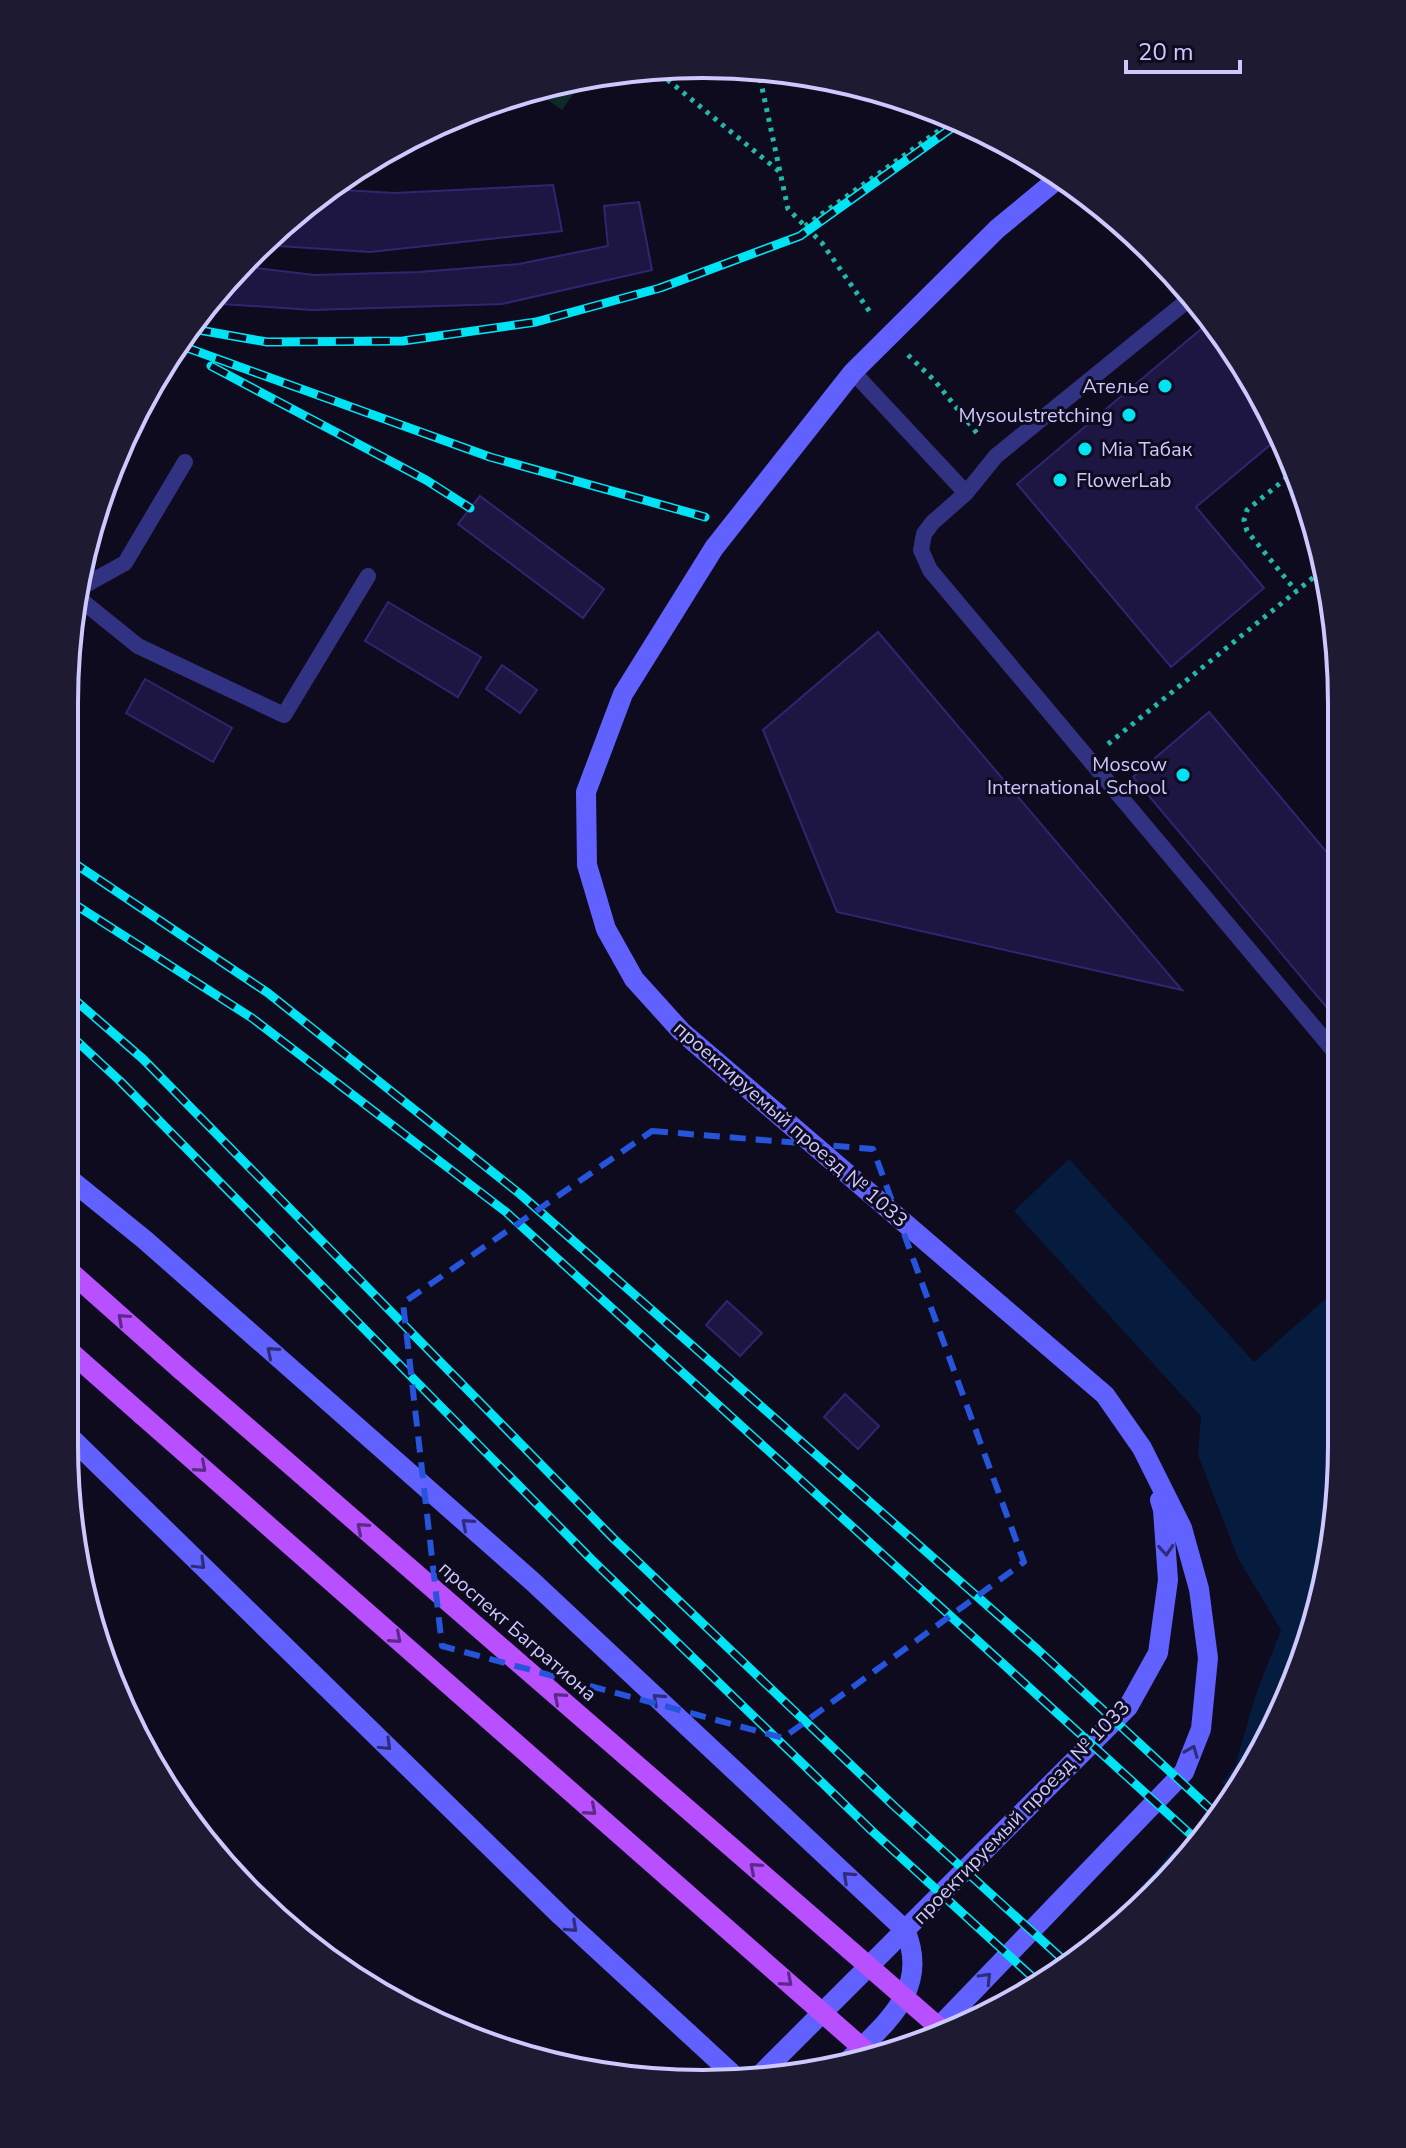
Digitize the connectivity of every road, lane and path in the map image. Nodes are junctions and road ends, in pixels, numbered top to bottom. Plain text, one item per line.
1 (666, 79) edge
2 (760, 81) edge
3 (944, 127) edge
4 (780, 172) junction
5 (1051, 184) edge
6 (805, 226) junction
7 (1183, 304) edge
8 (886, 336) junction
9 (853, 372) junction
10 (996, 456) junction
11 (185, 462) dead end
12 (1286, 479) edge
13 (966, 493) junction
14 (368, 576) dead end
15 (1315, 576) edge
16 (90, 583) edge
17 (1296, 591) junction
18 (86, 604) edge
19 (1089, 759) junction
20 (1328, 1044) edge
21 (78, 1186) edge
22 (78, 1279) edge
23 (78, 1358) edge
24 (78, 1445) edge
25 (1142, 1448) junction
26 (905, 1930) junction
27 (945, 2021) edge
28 (936, 2024) edge
29 (864, 2049) edge
30 (858, 2051) edge
31 (768, 2067) edge
32 (728, 2069) edge

1 - 4 path
2 - 4 path
3 - 6 path
4 - 6 path
5 - 8 street, проектируемый проезд № 1033
6 - 8 path
7 - 10 lane
8 - 9 street, проектируемый проезд № 1033
8 - 10 path
9 - 13 lane
9 - 25 street, проектируемый проезд № 1033
10 - 13 lane
11 - 16 lane
12 - 17 path
13 - 19 lane
14 - 18 lane
15 - 17 path
17 - 19 path
19 - 20 lane
26 -> 21 street
28 -> 22 main road, проспект Багратиона, bridge
23 -> 29 main road, bridge
24 -> 32 street
25 -> 26 street, проектируемый проезд № 1033
27 -> 25 street, проектируемый проезд № 1033
26 - 30 street
26 - 31 street, проектируемый проезд № 1033

